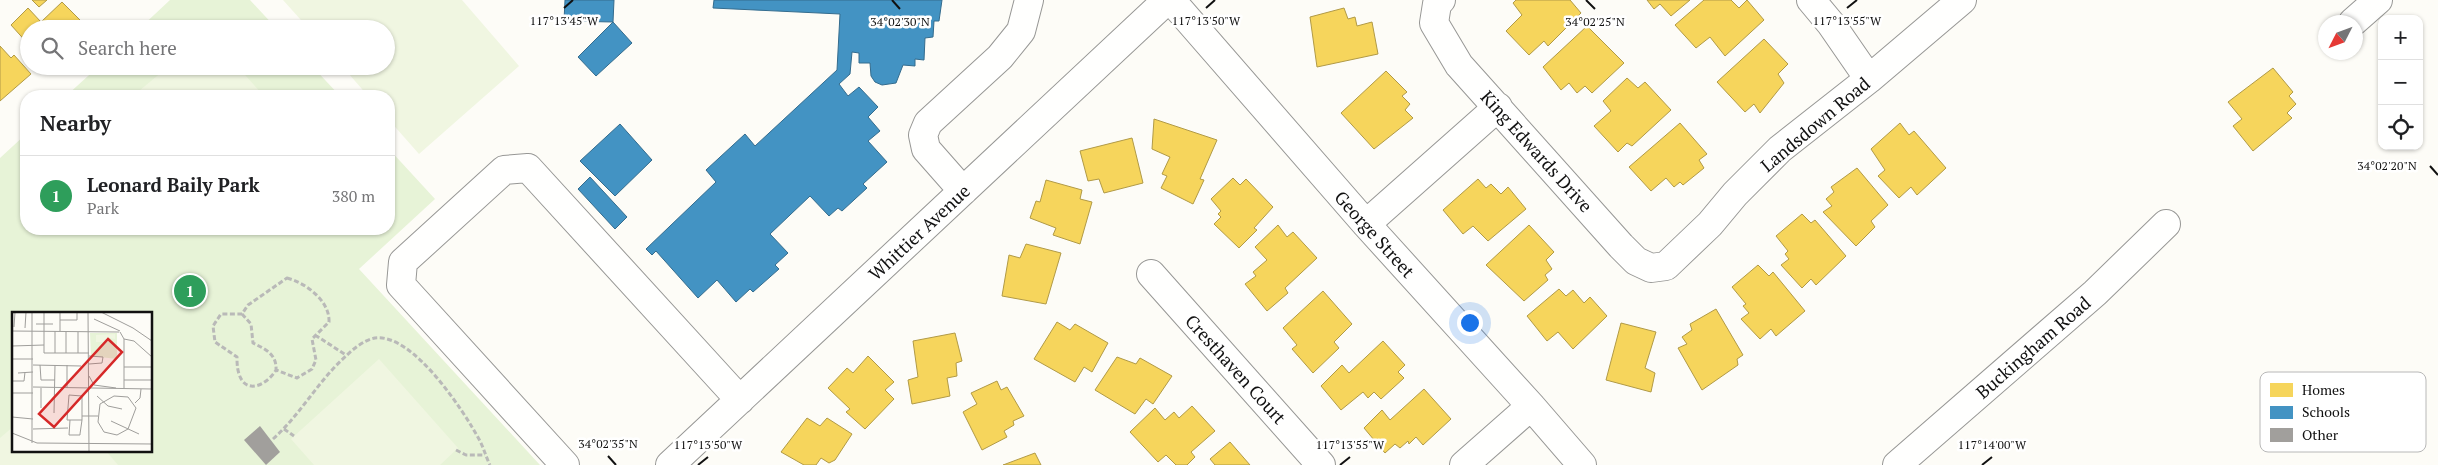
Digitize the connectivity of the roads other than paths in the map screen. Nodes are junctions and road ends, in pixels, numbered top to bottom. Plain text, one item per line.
1 (1029, 0) edge
2 (1169, 0) edge
3 (1811, 0) edge
4 (1962, 0) edge
5 (2378, 0) edge
6 (1437, 12) edge
7 (2361, 15) edge
8 (1869, 79) junction
9 (1498, 107) junction
10 (963, 191) junction
11 (1366, 224) junction
12 (2166, 224) dead end
13 (1651, 268) joint
14 (1151, 274) dead end
15 (740, 400) junction
16 (1531, 406) junction
17 (564, 465) edge
18 (670, 465) edge
19 (1321, 465) edge
20 (1464, 465) edge
21 (1582, 465) edge
22 (1897, 465) edge

1 - 10 street
2 - 10 street, Whittier Avenue
2 - 11 street, George Street
3 - 8 street
4 - 8 street, Landsdown Road
5 - 7 street
6 - 9 street, King Edwards Drive
8 - 13 street, Landsdown Road
9 - 11 street
9 - 13 street, King Edwards Drive
10 - 15 street, Whittier Avenue
11 - 16 street, George Street
12 - 22 street, Buckingham Road
14 - 19 street, Cresthaven Court
15 - 17 street
15 - 18 street, Whittier Avenue
16 - 20 street
16 - 21 street, George Street

